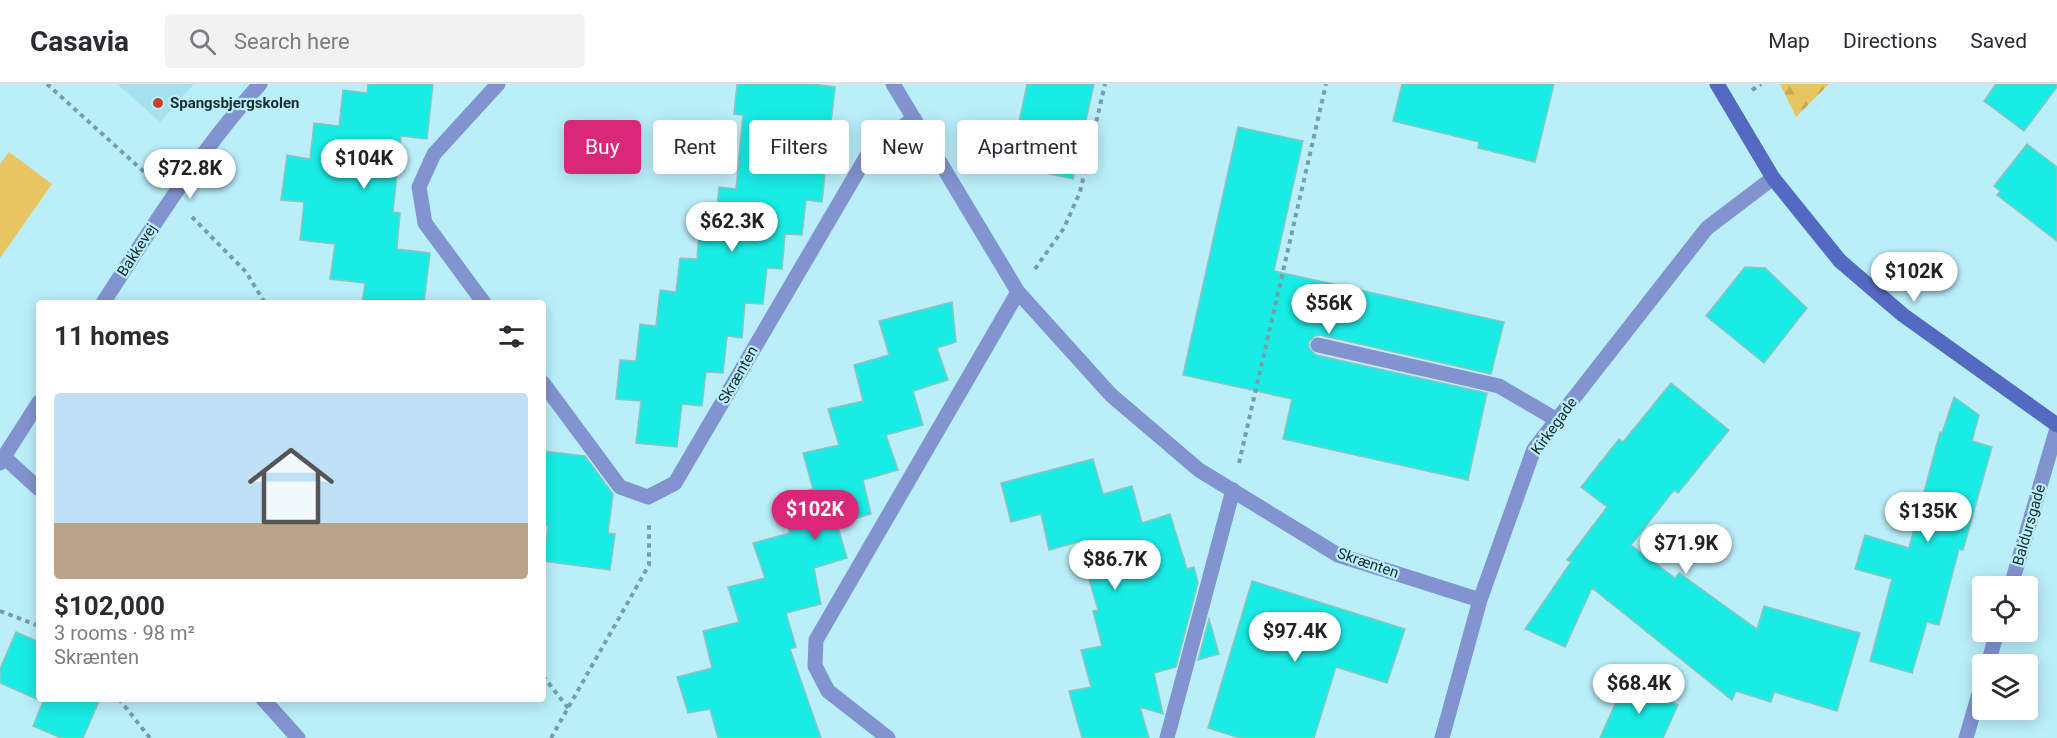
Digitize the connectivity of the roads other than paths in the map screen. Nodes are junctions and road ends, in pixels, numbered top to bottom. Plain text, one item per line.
1 (261, 84) edge
2 (498, 84) edge
3 (893, 84) edge
4 (1717, 84) edge
5 (914, 118) junction
6 (1773, 178) junction
7 (1018, 292) junction
8 (105, 300) edge
9 (482, 300) edge
10 (1318, 345) dead end
11 (546, 387) edge
12 (36, 407) edge
13 (1557, 420) junction
14 (2057, 426) edge
15 (2, 460) edge
16 (36, 487) edge
17 (1233, 490) junction
18 (2014, 576) edge
19 (1480, 600) junction
20 (266, 702) edge
21 (1972, 718) edge
22 (298, 738) edge
23 (888, 738) edge
24 (1167, 738) edge
25 (1442, 738) edge
26 (1966, 738) edge

1 - 8 street, Bakkevej
2 - 9 street
3 - 5 street, Skrænten
4 - 6 street
5 - 7 street, Skrænten
5 - 11 street, Skrænten
6 - 13 street, Kirkegade
6 - 14 street
7 - 17 street, Skrænten
7 - 23 street
10 - 13 street
12 - 15 street
13 - 19 street, Kirkegade
14 - 18 street, Baldursgade
15 - 16 street
17 - 19 street, Skrænten
17 - 24 street
19 - 25 street, Kirkegade
20 - 22 street
21 - 26 street

